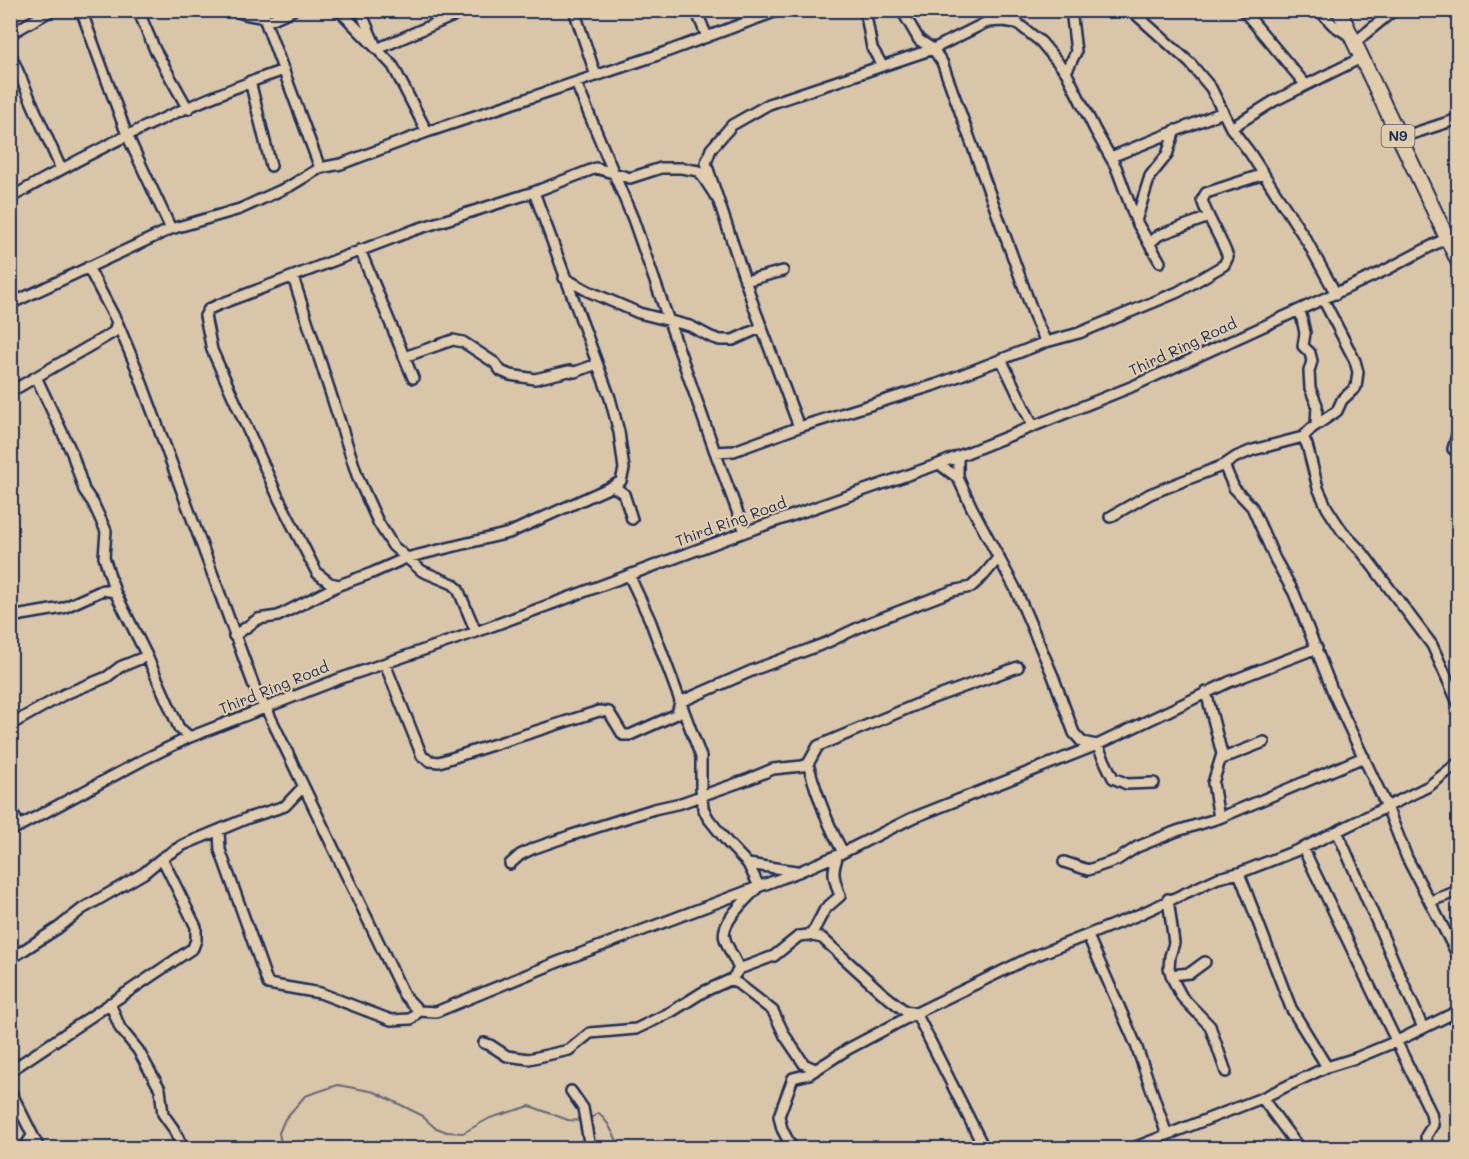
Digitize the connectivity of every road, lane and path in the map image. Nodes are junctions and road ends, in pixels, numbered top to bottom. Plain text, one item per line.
1 (52, 10) edge
2 (81, 10) edge
3 (138, 10) edge
4 (235, 10) edge
5 (293, 10) edge
6 (339, 10) edge
7 (360, 10) edge
8 (467, 10) edge
9 (574, 10) edge
10 (696, 10) edge
11 (780, 10) edge
12 (865, 10) edge
13 (900, 10) edge
14 (1076, 10) edge
15 (1131, 10) edge
16 (1243, 10) edge
17 (1319, 10) edge
18 (1339, 10) edge
19 (1394, 10) edge
20 (262, 14) edge
21 (10, 34) edge
22 (707, 37) junction
23 (1352, 39) junction
24 (377, 49) junction
25 (933, 49) junction
26 (10, 53) edge
27 (1361, 58) junction
28 (882, 65) junction
29 (284, 70) junction
30 (1066, 72) junction
31 (596, 76) junction
32 (250, 81) junction
33 (576, 83) junction
34 (1305, 84) junction
35 (188, 109) junction
36 (1223, 112) junction
37 (1458, 119) edge
38 (1231, 128) junction
39 (1175, 130) junction
40 (427, 132) junction
41 (128, 135) junction
42 (1399, 138) junction
43 (604, 150) junction
44 (1111, 157) junction
45 (271, 166) dead end
46 (320, 168) junction
47 (596, 168) junction
48 (61, 169) junction
49 (614, 172) junction
50 (1264, 174) junction
51 (534, 192) junction
52 (10, 198) edge
53 (718, 200) junction
54 (1209, 217) junction
55 (1136, 221) junction
56 (171, 229) junction
57 (1453, 235) edge
58 (1149, 244) junction
59 (360, 250) junction
60 (1458, 261) edge
61 (1160, 262) dead end
62 (88, 267) junction
63 (783, 271) dead end
64 (293, 277) junction
65 (564, 278) junction
66 (745, 280) junction
67 (588, 291) junction
68 (1336, 294) junction
69 (1323, 299) junction
70 (574, 302) junction
71 (10, 304) edge
72 (1299, 310) junction
73 (669, 321) junction
74 (117, 322) junction
75 (762, 327) junction
76 (1046, 342) junction
77 (404, 357) junction
78 (1002, 359) junction
79 (597, 364) junction
80 (36, 377) junction
81 (413, 378) dead end
82 (10, 392) edge
83 (1316, 425) junction
84 (1033, 426) junction
85 (799, 427) junction
86 (1458, 431) edge
87 (1303, 437) junction
88 (1453, 449) dead end
89 (734, 451) junction
90 (715, 452) junction
91 (958, 456) junction
92 (939, 464) junction
93 (1224, 465) junction
94 (721, 466) junction
95 (958, 478) junction
96 (613, 486) junction
97 (1110, 517) dead end
98 (632, 519) dead end
99 (746, 532) junction
100 (999, 557) junction
101 (406, 558) junction
102 (629, 575) junction
103 (339, 585) junction
104 (115, 592) junction
105 (10, 617) edge
106 (476, 632) junction
107 (234, 636) junction
108 (1317, 648) junction
109 (147, 656) junction
110 (385, 664) junction
111 (1018, 667) dead end
112 (1206, 692) junction
113 (680, 702) junction
114 (1458, 703) edge
115 (266, 708) junction
116 (10, 725) edge
117 (190, 737) junction
118 (1264, 742) dead end
119 (1096, 745) junction
120 (1364, 757) junction
121 (1221, 759) junction
122 (1458, 763) edge
123 (808, 764) junction
124 (1154, 783) dead end
125 (303, 787) junction
126 (703, 796) junction
127 (1387, 807) junction
128 (10, 810) edge
129 (1219, 818) junction
130 (20, 826) junction
131 (10, 831) edge
132 (219, 831) junction
133 (1337, 831) junction
134 (1303, 848) junction
135 (840, 854) junction
136 (162, 858) junction
137 (1064, 862) dead end
138 (510, 864) dead end
139 (748, 864) junction
140 (798, 872) junction
141 (1239, 873) junction
142 (759, 886) junction
143 (1458, 891) edge
144 (1168, 899) junction
145 (1431, 901) junction
146 (821, 915) junction
147 (811, 932) junction
148 (1088, 936) junction
149 (822, 938) junction
150 (1458, 956) edge
151 (10, 959) edge
152 (1205, 962) dead end
153 (739, 969) junction
154 (1172, 975) junction
155 (732, 979) junction
156 (110, 1003) junction
157 (419, 1011) junction
158 (1458, 1011) edge
159 (916, 1013) junction
160 (1423, 1028) junction
161 (1397, 1041) junction
162 (484, 1043) dead end
163 (1327, 1068) junction
164 (815, 1069) junction
165 (10, 1071) edge
166 (1226, 1072) dead end
167 (10, 1090) edge
168 (571, 1091) dead end
169 (1262, 1098) junction
170 (1167, 1135) junction
171 (32, 1136) junction
172 (24, 1149) edge
173 (39, 1149) edge
174 (183, 1149) edge
175 (590, 1149) edge
176 (792, 1149) edge
177 (984, 1149) edge
178 (1133, 1149) edge
179 (1299, 1149) edge
180 (1427, 1149) edge

1 - 21 street
2 - 41 street
3 - 35 street
4 - 20 street
5 - 20 street
6 - 24 street
7 - 24 street
8 - 24 street
9 - 31 street
10 - 22 street
11 - 22 street
12 - 28 street
13 - 25 street
14 - 30 street
15 - 36 street
16 - 34 street
17 - 23 street
18 - 23 highway, N9
19 - 23 street
20 - 29 street
22 - 31 street
23 - 27 highway, N9
24 - 40 street
25 - 28 street
25 - 30 street
25 - 76 street
26 - 48 street
27 - 34 street
27 - 42 highway, N9
28 - 53 street
29 - 32 street
29 - 46 street
30 - 44 street
31 - 33 street
32 - 35 street
32 - 45 street
33 - 40 street
33 - 43 street
34 - 38 street
35 - 41 street
36 - 38 street
36 - 39 street
37 - 42 street
38 - 50 street
39 - 44 street
39 - 55 street
40 - 46 street
41 - 48 street
41 - 56 street
42 - 57 highway, N9
43 - 47 street
43 - 49 street
44 - 55 street
46 - 56 street
47 - 49 street
47 - 51 street
48 - 52 street
49 - 53 street
49 - 73 street
50 - 54 street
50 - 68 street
51 - 59 street
51 - 65 street
53 - 66 street
54 - 58 street
54 - 76 street
55 - 58 street
56 - 62 street
57 - 60 highway, N9
57 - 68 street, Third Ring Road
58 - 61 street
59 - 64 street
59 - 77 street
62 - 71 street
62 - 74 street
63 - 66 street
64 - 101 street
64 - 103 street
65 - 67 street
65 - 70 street
66 - 75 street
67 - 70 street
67 - 73 street
68 - 69 street, Third Ring Road
69 - 72 street, Third Ring Road
69 - 83 street
70 - 79 street
72 - 83 street
72 - 84 street, Third Ring Road
73 - 75 street
73 - 90 street
74 - 80 street
74 - 107 street
75 - 85 street
76 - 78 street
77 - 79 street
77 - 81 street
78 - 84 street
78 - 85 street
79 - 96 street
80 - 82 street
80 - 104 street
83 - 87 street
84 - 91 street, Third Ring Road
85 - 89 street
86 - 88 street
87 - 93 street
87 - 114 street
89 - 90 street
89 - 94 street
90 - 94 street
91 - 92 street, Third Ring Road
91 - 95 street
92 - 95 street
92 - 99 street, Third Ring Road
93 - 97 street
93 - 108 street
94 - 99 street
95 - 100 street
96 - 98 street
96 - 101 street
99 - 102 street, Third Ring Road
100 - 113 street
100 - 119 street
101 - 103 street
101 - 106 street
102 - 106 street, Third Ring Road
102 - 113 street
103 - 107 street
104 - 105 street
104 - 109 street
106 - 110 street, Third Ring Road
107 - 115 street
108 - 112 street
108 - 120 street
109 - 116 street
109 - 117 street
110 - 113 street
110 - 115 street, Third Ring Road
111 - 123 street
112 - 119 street
112 - 121 street
113 - 126 street
115 - 117 street, Third Ring Road
115 - 125 street
117 - 130 street, Third Ring Road
118 - 121 street
119 - 124 street
119 - 135 street
120 - 127 street
120 - 129 street
121 - 129 street
122 - 127 street
123 - 126 street
123 - 135 street
125 - 132 street
125 - 157 street
126 - 138 street
126 - 139 street
127 - 133 street
127 - 145 street
128 - 130 street
129 - 137 street
130 - 131 street, Third Ring Road
132 - 136 street
132 - 157 street
133 - 134 street
133 - 160 street
134 - 141 street
134 - 161 street
135 - 140 street
135 - 146 street
136 - 151 street
136 - 156 street
139 - 140 street
139 - 142 street
140 - 142 street
141 - 144 street
141 - 163 street
142 - 153 street
142 - 157 street
143 - 145 street
144 - 148 street
144 - 154 street
145 - 150 street
146 - 147 street
146 - 149 street
147 - 149 street
147 - 153 street
148 - 159 street
148 - 170 street
149 - 159 street
152 - 154 street
153 - 155 street
154 - 166 street
155 - 162 street
155 - 164 street
156 - 165 street
156 - 174 street
158 - 160 street
159 - 164 street
159 - 177 street
160 - 161 street
161 - 163 street
161 - 180 street
163 - 169 street
164 - 176 street
167 - 171 street
168 - 175 street
169 - 170 street
169 - 179 street
170 - 178 street
171 - 172 street
171 - 173 street

